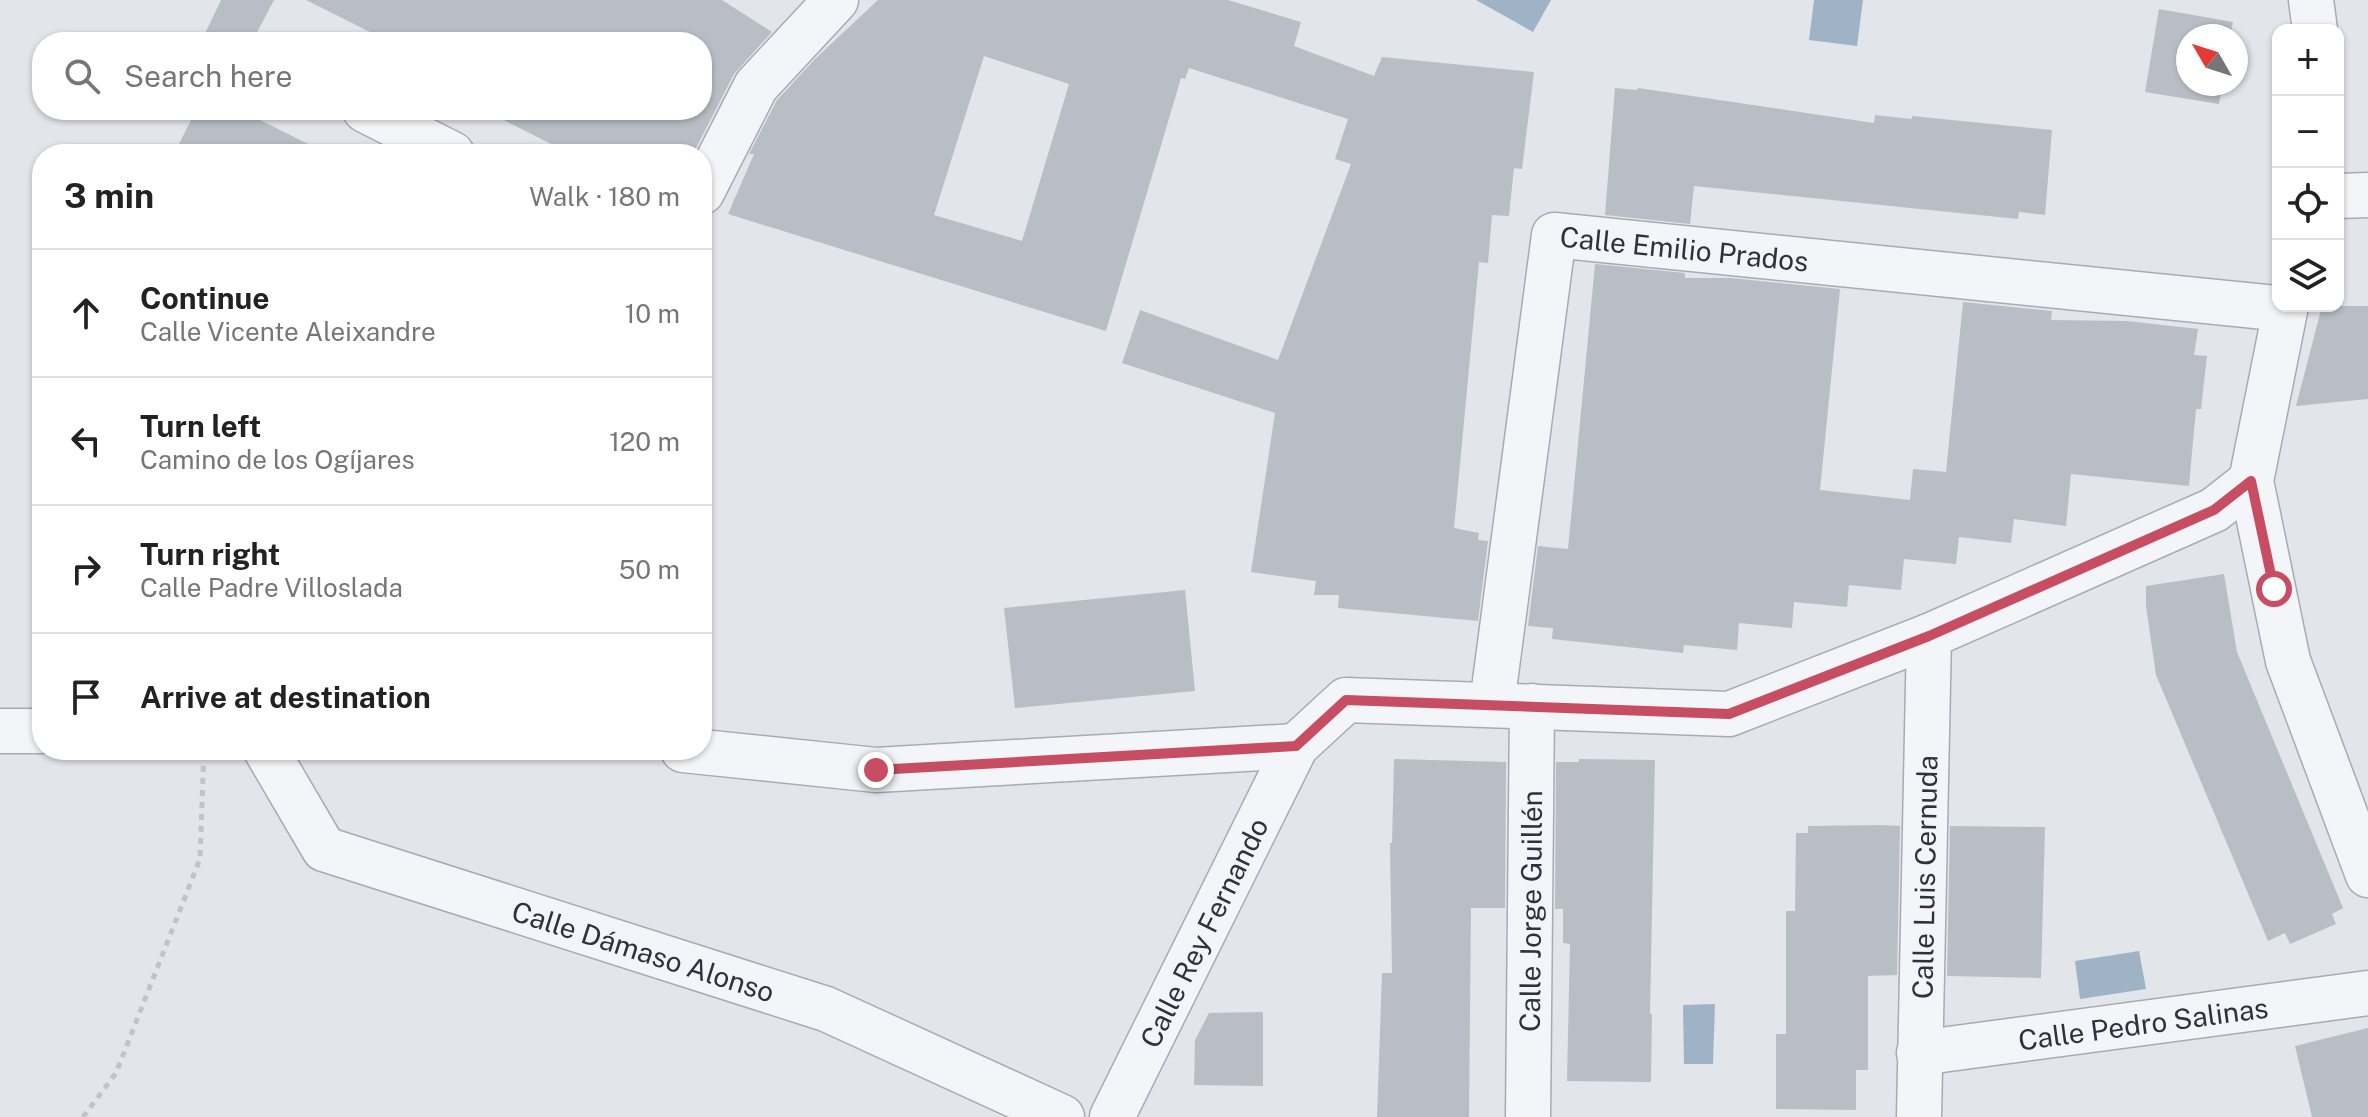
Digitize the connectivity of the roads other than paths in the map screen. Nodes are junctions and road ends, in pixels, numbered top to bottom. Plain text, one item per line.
1 (2311, 0) edge
2 (824, 4) edge
3 (2314, 24) edge
4 (385, 120) edge
5 (432, 144) edge
6 (712, 172) edge
7 (2368, 195) edge
8 (2344, 196) edge
9 (2272, 307) edge
10 (2285, 312) edge
11 (2251, 481) junction
12 (1929, 636) junction
13 (1512, 705) junction
14 (0, 731) edge
15 (32, 731) edge
16 (1296, 746) junction
17 (712, 753) edge
18 (272, 760) edge
19 (2368, 875) edge
20 (2368, 993) edge
21 (1919, 1053) junction
22 (1062, 1117) edge
23 (1112, 1117) edge
24 (1528, 1117) edge
25 (1919, 1117) edge

1 - 3 street
2 - 6 street
4 - 5 street
7 - 8 street
9 - 13 street, Calle Emilio Prados
10 - 11 street
11 - 12 street
11 - 19 street
12 - 13 street
12 - 21 street, Calle Luis Cernuda
13 - 16 street
13 - 24 street, Calle Jorge Guillén
14 - 15 street
16 - 17 street
16 - 23 street, Calle Rey Fernando
18 - 22 street, Calle Dámaso Alonso
20 - 21 street, Calle Pedro Salinas
21 - 25 street, Calle Luis Cernuda

